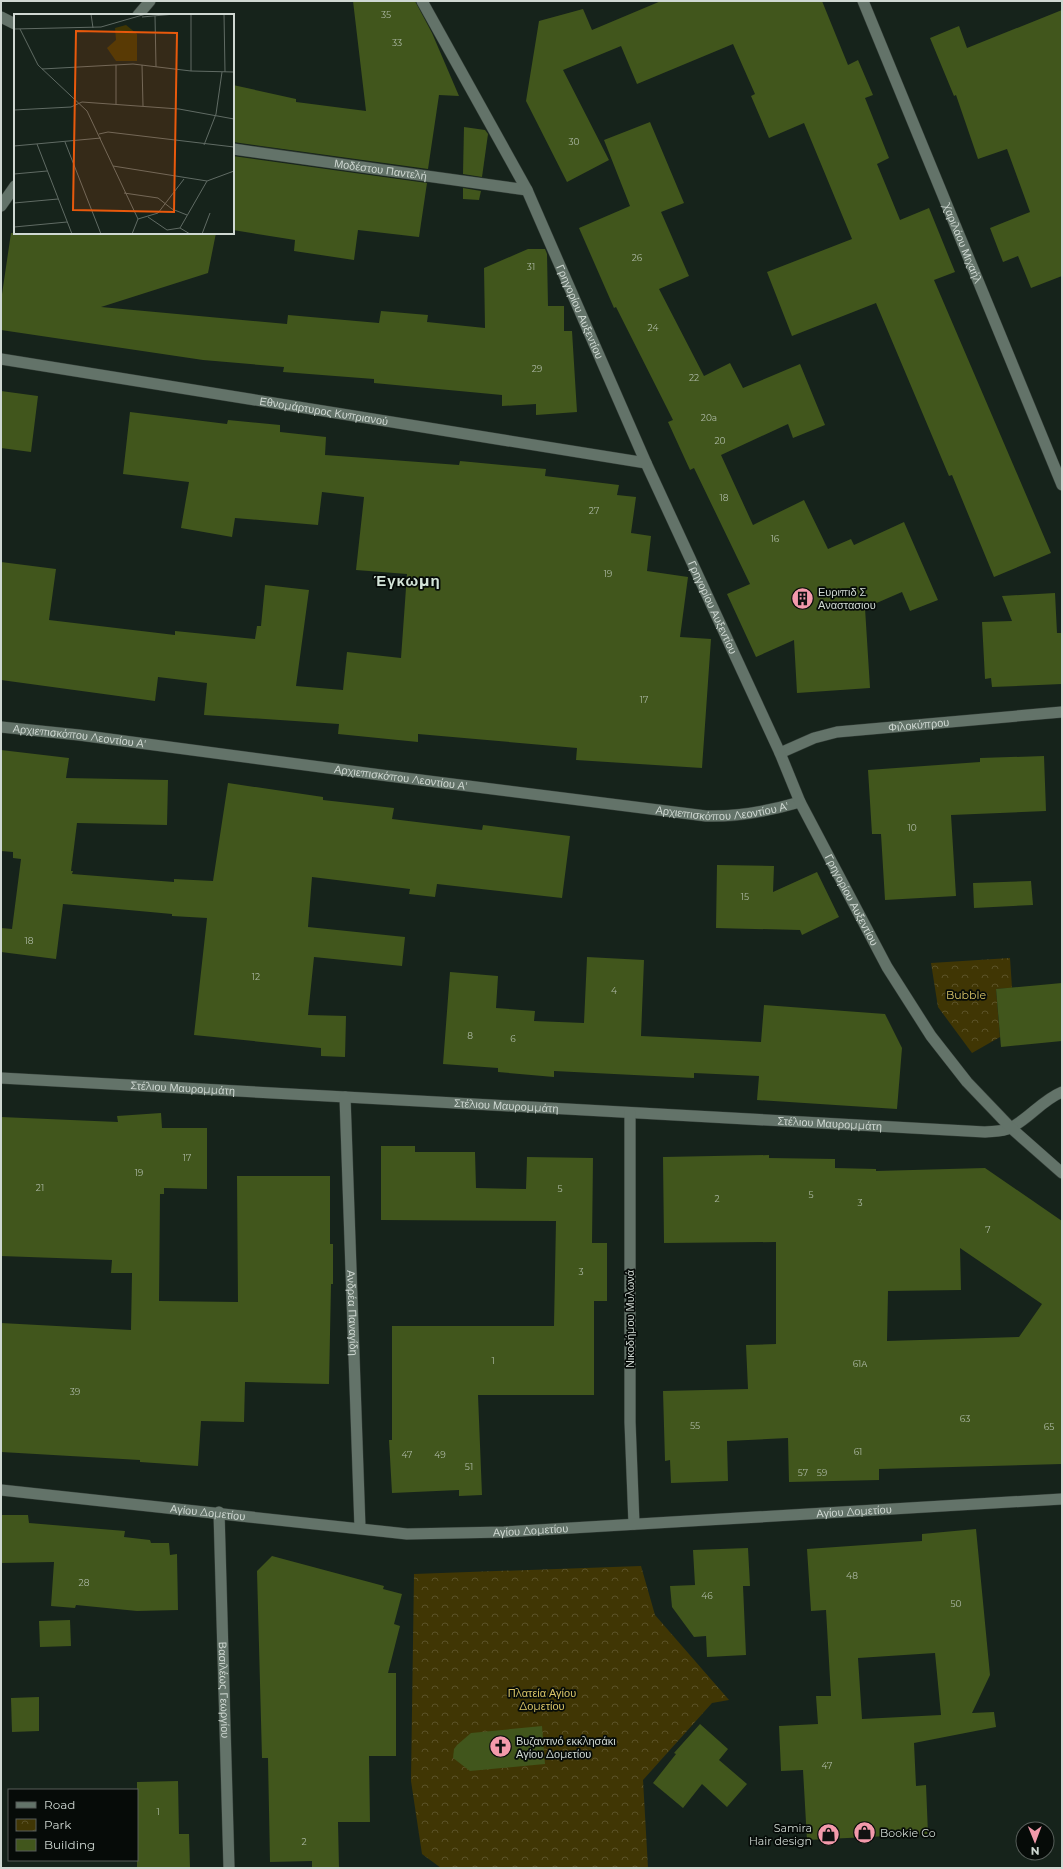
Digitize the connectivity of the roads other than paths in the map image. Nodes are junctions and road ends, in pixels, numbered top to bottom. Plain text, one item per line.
1 (422, 1) edge
2 (864, 1) edge
3 (1, 17) edge
4 (14, 24) edge
5 (234, 149) edge
6 (14, 187) edge
7 (527, 190) junction
8 (1, 206) edge
9 (1, 360) edge
10 (646, 463) junction
11 (1062, 485) edge
12 (1062, 712) edge
13 (1, 727) edge
14 (780, 753) junction
15 (800, 802) junction
16 (1, 1078) edge
17 (1062, 1092) edge
18 (345, 1097) junction
19 (630, 1113) junction
20 (1011, 1128) junction
21 (1062, 1173) edge
22 (1, 1490) edge
23 (1062, 1499) edge
24 (219, 1512) junction
25 (634, 1524) junction
26 (360, 1528) junction
27 (229, 1868) edge

1 - 7 street, Γρηγορίου Αυξεντίου
2 - 11 street, Χαριλάου Μιχαήλ
3 - 4 street
5 - 7 street, Μοδέστου Παντελή
6 - 8 street
7 - 10 street, Γρηγορίου Αυξεντίου
9 - 10 street, Εθνομάρτυρος Κυπριανού
10 - 14 street, Γρηγορίου Αυξεντίου
12 - 14 street, Φιλοκύπρου
13 - 15 street, Αρχιεπισκόπου Λεοντίου Α'
14 - 15 street, Γρηγορίου Αυξεντίου
15 - 20 street, Γρηγορίου Αυξεντίου
16 - 18 street, Στέλιου Μαυρομμάτη
17 - 20 street
18 - 19 street, Στέλιου Μαυρομμάτη
18 - 26 street, Ανδρέα Παναγίδη
19 - 20 street, Στέλιου Μαυρομμάτη
19 - 25 street, Νικοδήμου Μυλωνά
20 - 21 street, Γρηγορίου Αυξεντίου
22 - 24 street, Αγίου Δομετίου
23 - 25 street, Αγίου Δομετίου
24 - 26 street, Αγίου Δομετίου
24 - 27 street, Βασιλέως Γεωργίου
25 - 26 street, Αγίου Δομετίου

